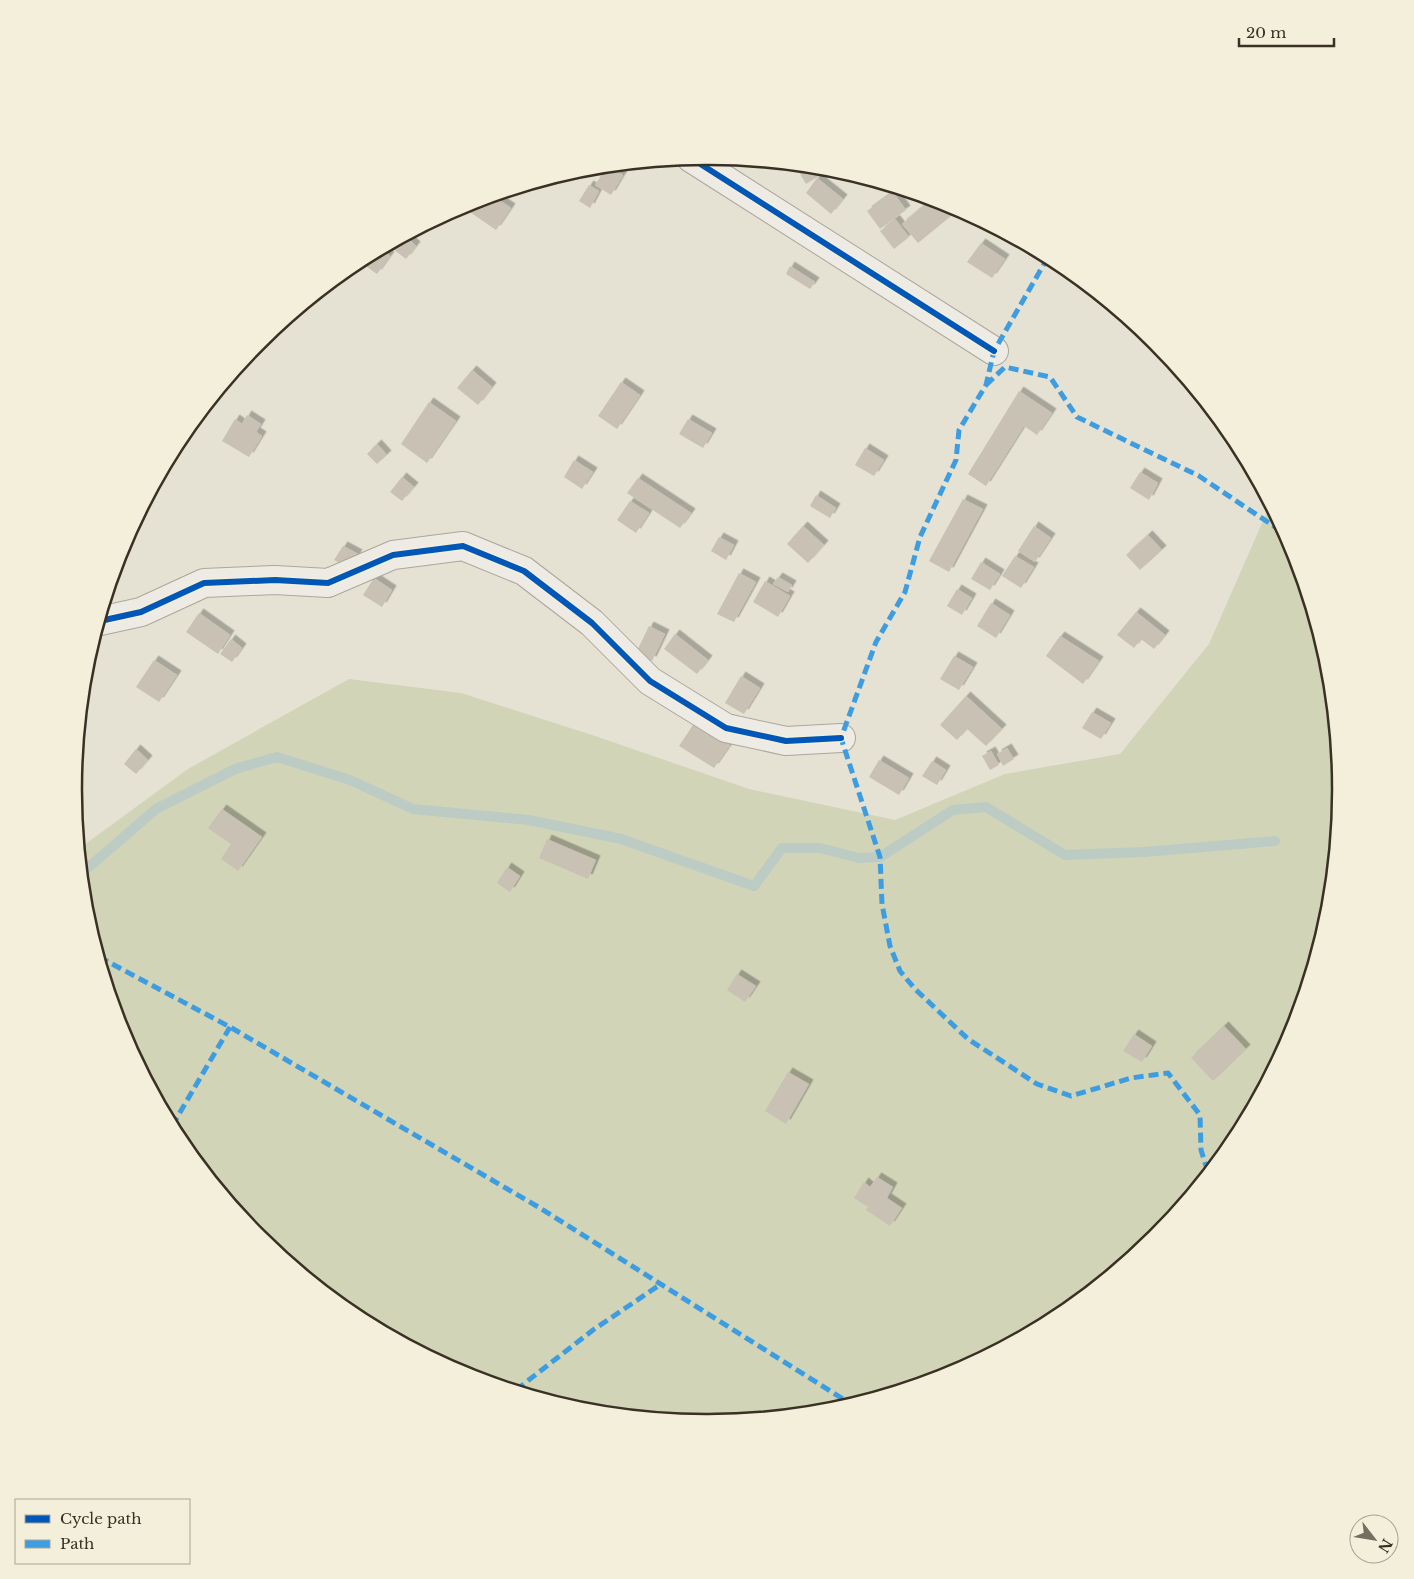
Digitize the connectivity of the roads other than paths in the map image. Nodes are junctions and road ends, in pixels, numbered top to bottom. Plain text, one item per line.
1 (702, 165) edge
2 (994, 351) dead end
3 (107, 620) edge
4 (841, 738) dead end

1 - 2 street
3 - 4 street

